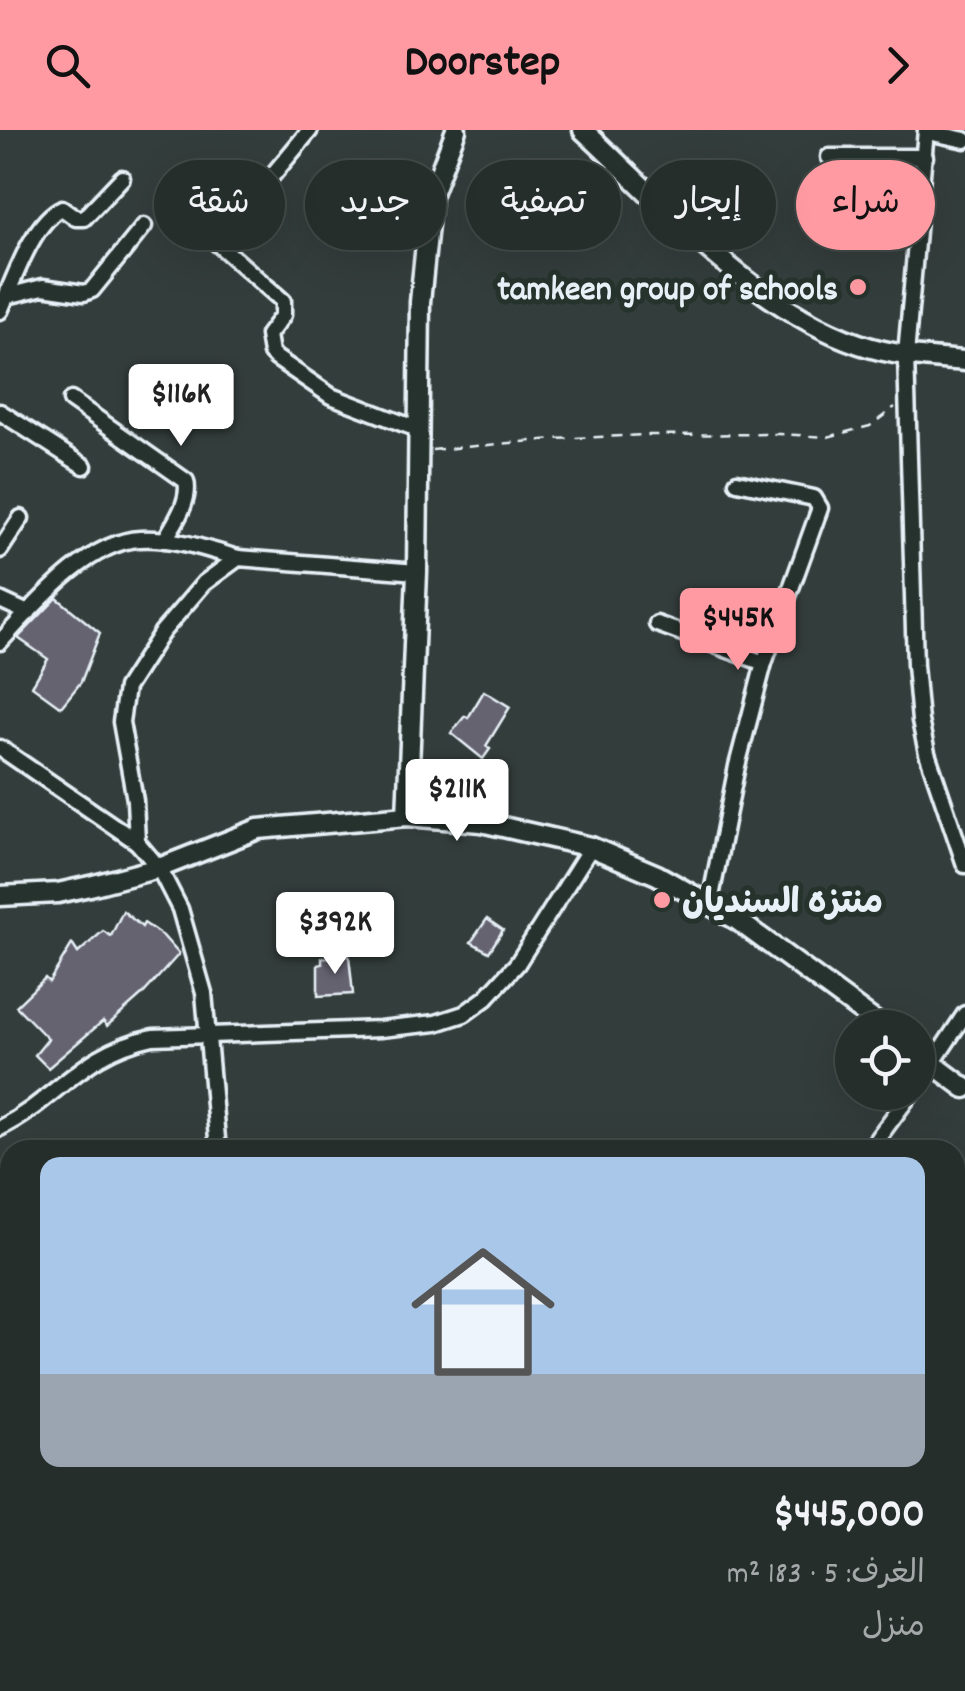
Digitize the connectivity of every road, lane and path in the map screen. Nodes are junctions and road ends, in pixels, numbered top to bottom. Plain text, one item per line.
1 (310, 130) edge
2 (456, 130) edge
3 (583, 130) edge
4 (927, 131) edge
5 (965, 140) edge
6 (829, 157) dead end
7 (925, 157) junction
8 (285, 160) edge
9 (122, 178) dead end
10 (144, 226) dead end
11 (225, 250) edge
12 (3, 304) edge
13 (906, 355) junction
14 (965, 362) edge
15 (907, 396) junction
16 (71, 400) dead end
17 (0, 412) edge
18 (417, 429) junction
19 (418, 451) junction
20 (84, 466) dead end
21 (737, 482) dead end
22 (21, 518) dead end
23 (165, 540) junction
24 (0, 550) edge
25 (238, 558) junction
26 (417, 572) junction
27 (0, 600) edge
28 (28, 613) junction
29 (657, 624) dead end
30 (0, 642) edge
31 (764, 663) junction
32 (0, 748) edge
33 (407, 816) junction
34 (137, 842) junction
35 (592, 846) junction
36 (965, 865) edge
37 (159, 868) junction
38 (0, 896) edge
39 (710, 902) junction
40 (859, 1010) edge
41 (965, 1014) edge
42 (209, 1035) junction
43 (935, 1047) edge
44 (935, 1066) edge
45 (965, 1088) edge
46 (898, 1110) edge
47 (0, 1128) edge
48 (217, 1140) edge
49 (876, 1140) edge

1 - 8 street
2 - 18 street
3 - 13 street
4 - 5 street
4 - 7 street
6 - 7 street
7 - 13 street
9 - 12 street
10 - 12 street
11 - 18 street
13 - 14 street
13 - 15 street
15 - 19 path
15 - 36 street
16 - 23 street
17 - 20 street
18 - 19 street
19 - 26 street
21 - 31 street
22 - 24 street
23 - 25 street
23 - 28 street
25 - 26 street
25 - 34 street
26 - 33 street
27 - 28 street
28 - 30 street
29 - 31 street
31 - 39 street
32 - 34 street
33 - 35 street
33 - 37 street
34 - 37 street
35 - 39 street
35 - 42 street
37 - 38 street
37 - 42 street
39 - 40 street
41 - 43 street
42 - 47 street
42 - 48 street
44 - 45 street
46 - 49 street

